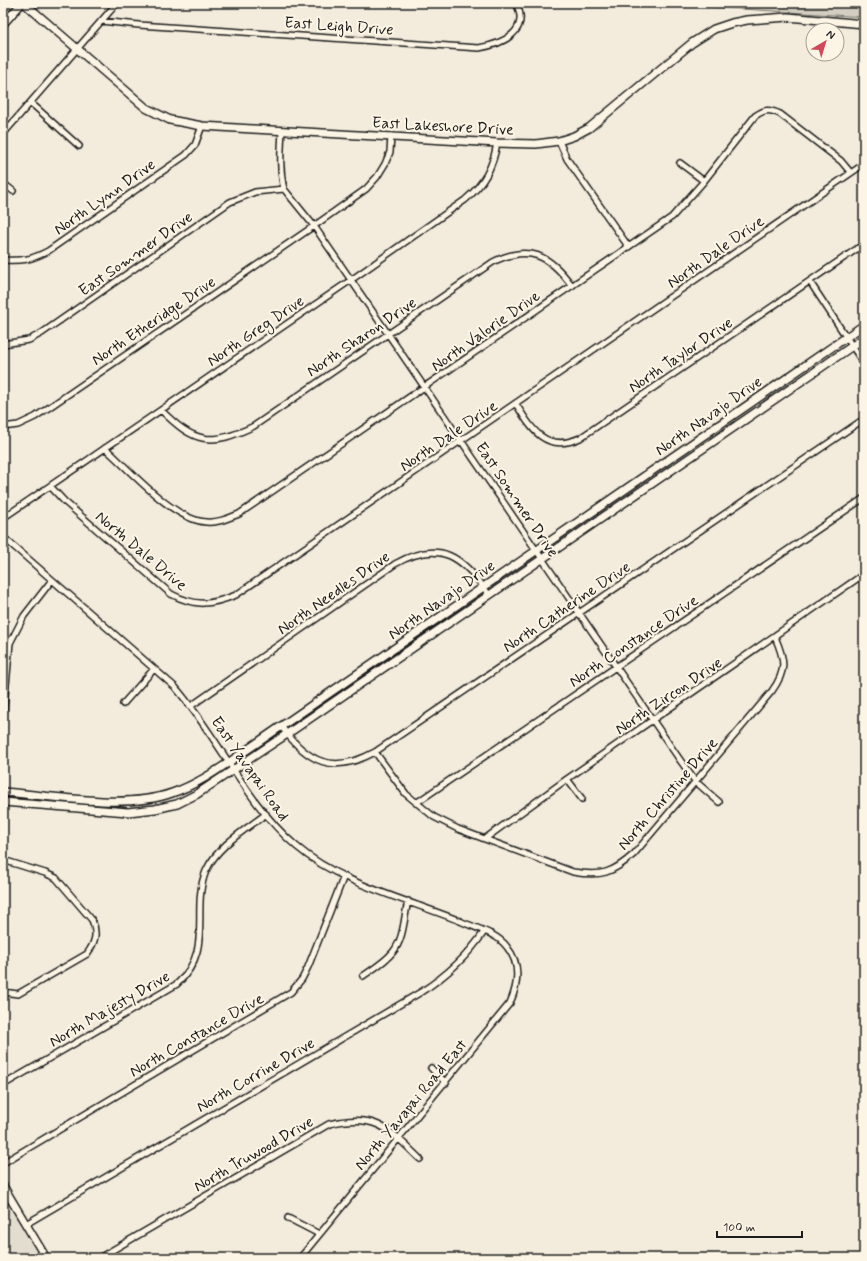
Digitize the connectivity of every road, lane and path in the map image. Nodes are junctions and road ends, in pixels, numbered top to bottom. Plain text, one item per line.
1 (23, 3) edge
2 (117, 3) edge
3 (516, 3) edge
4 (101, 21) junction
5 (3, 24) edge
6 (864, 24) edge
7 (76, 49) junction
8 (31, 103) junction
9 (202, 126) junction
10 (282, 130) junction
11 (3, 134) edge
12 (391, 136) junction
13 (559, 141) junction
14 (497, 143) junction
15 (79, 146) dead end
16 (680, 162) dead end
17 (864, 164) edge
18 (851, 173) junction
19 (704, 181) junction
20 (3, 183) edge
21 (284, 189) junction
22 (13, 191) dead end
23 (314, 226) junction
24 (864, 244) edge
25 (628, 246) junction
26 (3, 260) edge
27 (351, 280) junction
28 (810, 282) junction
29 (572, 286) junction
30 (864, 325) edge
31 (388, 334) junction
32 (846, 337) junction
33 (864, 338) edge
34 (3, 344) edge
35 (852, 346) junction
36 (864, 364) edge
37 (425, 387) junction
38 (516, 404) junction
39 (160, 410) junction
40 (864, 419) edge
41 (3, 427) edge
42 (462, 440) junction
43 (105, 448) junction
44 (50, 486) junction
45 (864, 498) edge
46 (3, 518) edge
47 (3, 537) edge
48 (536, 551) junction
49 (542, 559) junction
50 (864, 574) edge
51 (52, 580) junction
52 (484, 586) junction
53 (490, 595) junction
54 (580, 613) junction
55 (775, 637) junction
56 (617, 668) junction
57 (154, 669) junction
58 (123, 704) dead end
59 (191, 706) junction
60 (3, 717) edge
61 (654, 720) junction
62 (281, 726) junction
63 (287, 734) junction
64 (375, 752) junction
65 (229, 762) junction
66 (234, 770) junction
67 (567, 779) junction
68 (695, 780) junction
69 (3, 792) edge
70 (582, 799) dead end
71 (108, 801) junction
72 (3, 802) edge
73 (719, 802) dead end
74 (416, 803) junction
75 (108, 811) junction
76 (266, 814) junction
77 (486, 838) junction
78 (3, 860) edge
79 (344, 876) junction
80 (408, 901) junction
81 (484, 932) junction
82 (514, 958) joint
83 (363, 976) dead end
84 (3, 992) edge
85 (432, 1068) dead end
86 (446, 1083) junction
87 (3, 1085) edge
88 (399, 1138) junction
89 (420, 1159) dead end
90 (3, 1162) edge
91 (3, 1186) edge
92 (288, 1218) dead end
93 (26, 1224) junction
94 (319, 1234) junction
95 (46, 1258) edge
96 (99, 1258) edge
97 (300, 1258) edge

1 - 5 street
1 - 7 street, East Lakeshore Drive
2 - 4 street
3 - 4 street, East Leigh Drive
4 - 7 street
6 - 13 street, East Lakeshore Drive
7 - 8 street
7 - 9 street, East Lakeshore Drive
8 - 11 street
8 - 15 street
9 - 10 street, East Lakeshore Drive
9 - 26 street, North Lynn Drive
10 - 12 street, East Lakeshore Drive
10 - 21 street
12 - 14 street, East Lakeshore Drive
12 - 23 street, North Etheridge Drive
13 - 14 street, East Lakeshore Drive
13 - 25 street
14 - 27 street, North Greg Drive
16 - 19 street
17 - 18 street, North Dale Drive
18 - 19 street, North Valorie Drive
18 - 38 street, North Dale Drive
19 - 25 street, North Valorie Drive
20 - 22 street
21 - 23 street, East Sommer Drive
21 - 34 street, East Sommer Drive
23 - 27 street, East Sommer Drive
23 - 41 street, North Etheridge Drive
24 - 28 street, North Taylor Drive
25 - 29 street, North Valorie Drive
27 - 31 street, East Sommer Drive
27 - 39 street, North Greg Drive
28 - 32 street
28 - 38 street, North Taylor Drive
29 - 31 street, North Sharon Drive
29 - 37 street, North Valorie Drive
30 - 32 street, North Navajo Drive
31 - 37 street, East Sommer Drive
31 - 39 street, North Sharon Drive
32 - 35 street
32 - 48 street, North Navajo Drive
33 - 35 street, North Navajo Drive
35 - 36 street
35 - 49 street, North Navajo Drive
37 - 42 street, East Sommer Drive
37 - 43 street, North Valorie Drive
38 - 42 street, North Dale Drive
39 - 43 street, North Greg Drive
40 - 54 street, North Catherine Drive
42 - 44 street, North Dale Drive
42 - 48 street, East Sommer Drive
43 - 44 street, North Greg Drive
44 - 46 street, North Greg Drive
45 - 56 street, North Constance Drive
47 - 51 street, East Yavapai Road
48 - 49 street, East Sommer Drive
48 - 52 street, North Navajo Drive
49 - 53 street, North Navajo Drive
49 - 54 street, East Sommer Drive
50 - 55 street, North Zircon Drive
51 - 57 street, East Yavapai Road
51 - 60 street
52 - 53 street, North Needles Drive
52 - 59 street, North Needles Drive
52 - 62 street, North Navajo Drive
53 - 63 street, North Navajo Drive
54 - 56 street, East Sommer Drive
54 - 64 street, North Catherine Drive
55 - 61 street, North Zircon Drive
55 - 68 street, North Christine Drive
56 - 61 street, East Sommer Drive
56 - 74 street, North Constance Drive
57 - 58 street
57 - 59 street, East Yavapai Road
59 - 65 street, East Yavapai Road
61 - 67 street, North Zircon Drive
61 - 68 street, East Sommer Drive
62 - 63 street, North Catherine Drive
62 - 65 street, North Navajo Drive
63 - 64 street, North Catherine Drive
63 - 66 street, North Navajo Drive
64 - 74 street, North Christine Drive
65 - 66 street, East Yavapai Road
65 - 71 street, North Navajo Drive
66 - 75 street, North Navajo Drive
66 - 76 street, East Yavapai Road
67 - 70 street
67 - 77 street, North Zircon Drive
68 - 73 street, East Sommer Drive
68 - 77 street, North Christine Drive
69 - 71 street, North Navajo Drive
71 - 75 street
72 - 75 street, North Navajo Drive
74 - 77 street, North Christine Drive
76 - 79 street, East Yavapai Road
76 - 87 street, North Majesty Drive
78 - 84 street
79 - 80 street, East Yavapai Road
79 - 90 street, North Constance Drive
80 - 81 street, East Yavapai Road
80 - 83 street
81 - 82 street, East Yavapai Road
81 - 93 street, North Corrine Drive
82 - 86 street, North Yavapai Road East
85 - 86 street
86 - 88 street, North Yavapai Road East
88 - 89 street, North Truwood Drive
88 - 94 street, North Yavapai Road East
88 - 96 street, North Truwood Drive
91 - 93 street
92 - 94 street
93 - 95 street
94 - 97 street, North Yavapai Road East

